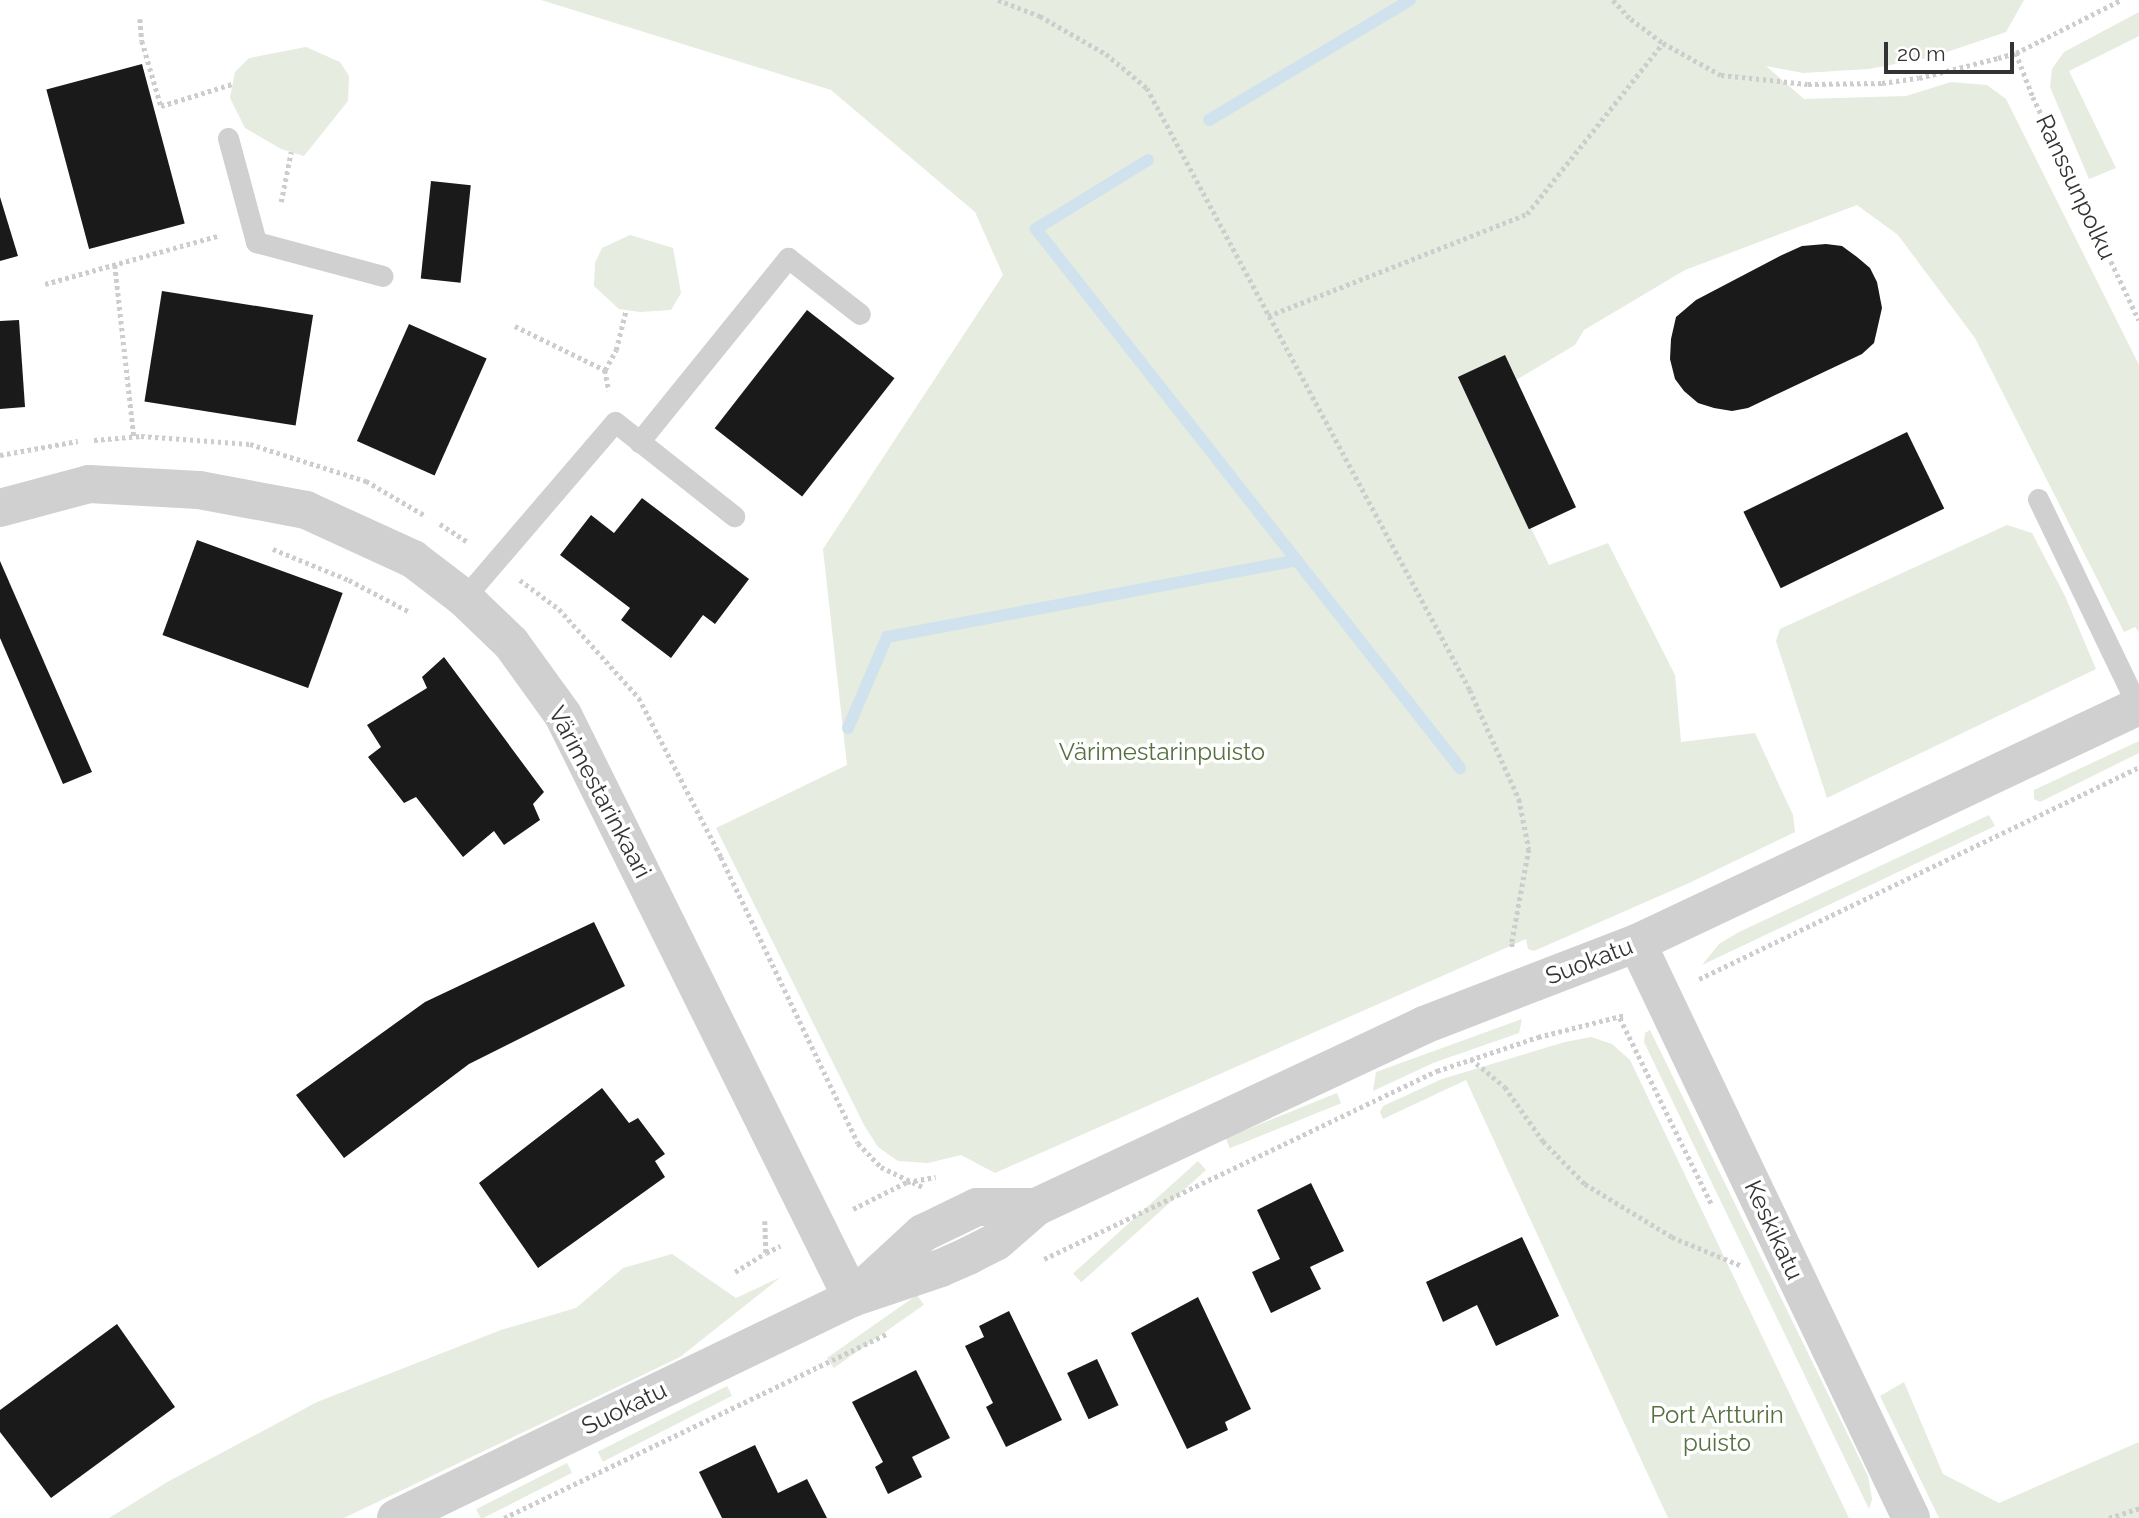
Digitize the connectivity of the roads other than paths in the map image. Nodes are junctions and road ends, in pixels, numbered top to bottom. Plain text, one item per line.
1 (228, 138) dead end
2 (383, 276) dead end
3 (860, 314) dead end
4 (639, 442) junction
5 (2038, 499) dead end
6 (0, 508) edge
7 (734, 516) dead end
8 (464, 598) junction
9 (2138, 707) edge
10 (1637, 943) junction
11 (852, 1298) junction
12 (396, 1518) edge
13 (1911, 1518) edge

1 - 2 lane
3 - 4 lane
4 - 7 lane
4 - 8 lane
5 - 9 lane
6 - 8 street, Värimestarinkaari
8 - 11 street, Värimestarinkaari
9 - 10 street, Suokatu
10 - 11 street, Suokatu
10 - 13 street, Keskikatu
11 - 12 street, Suokatu

